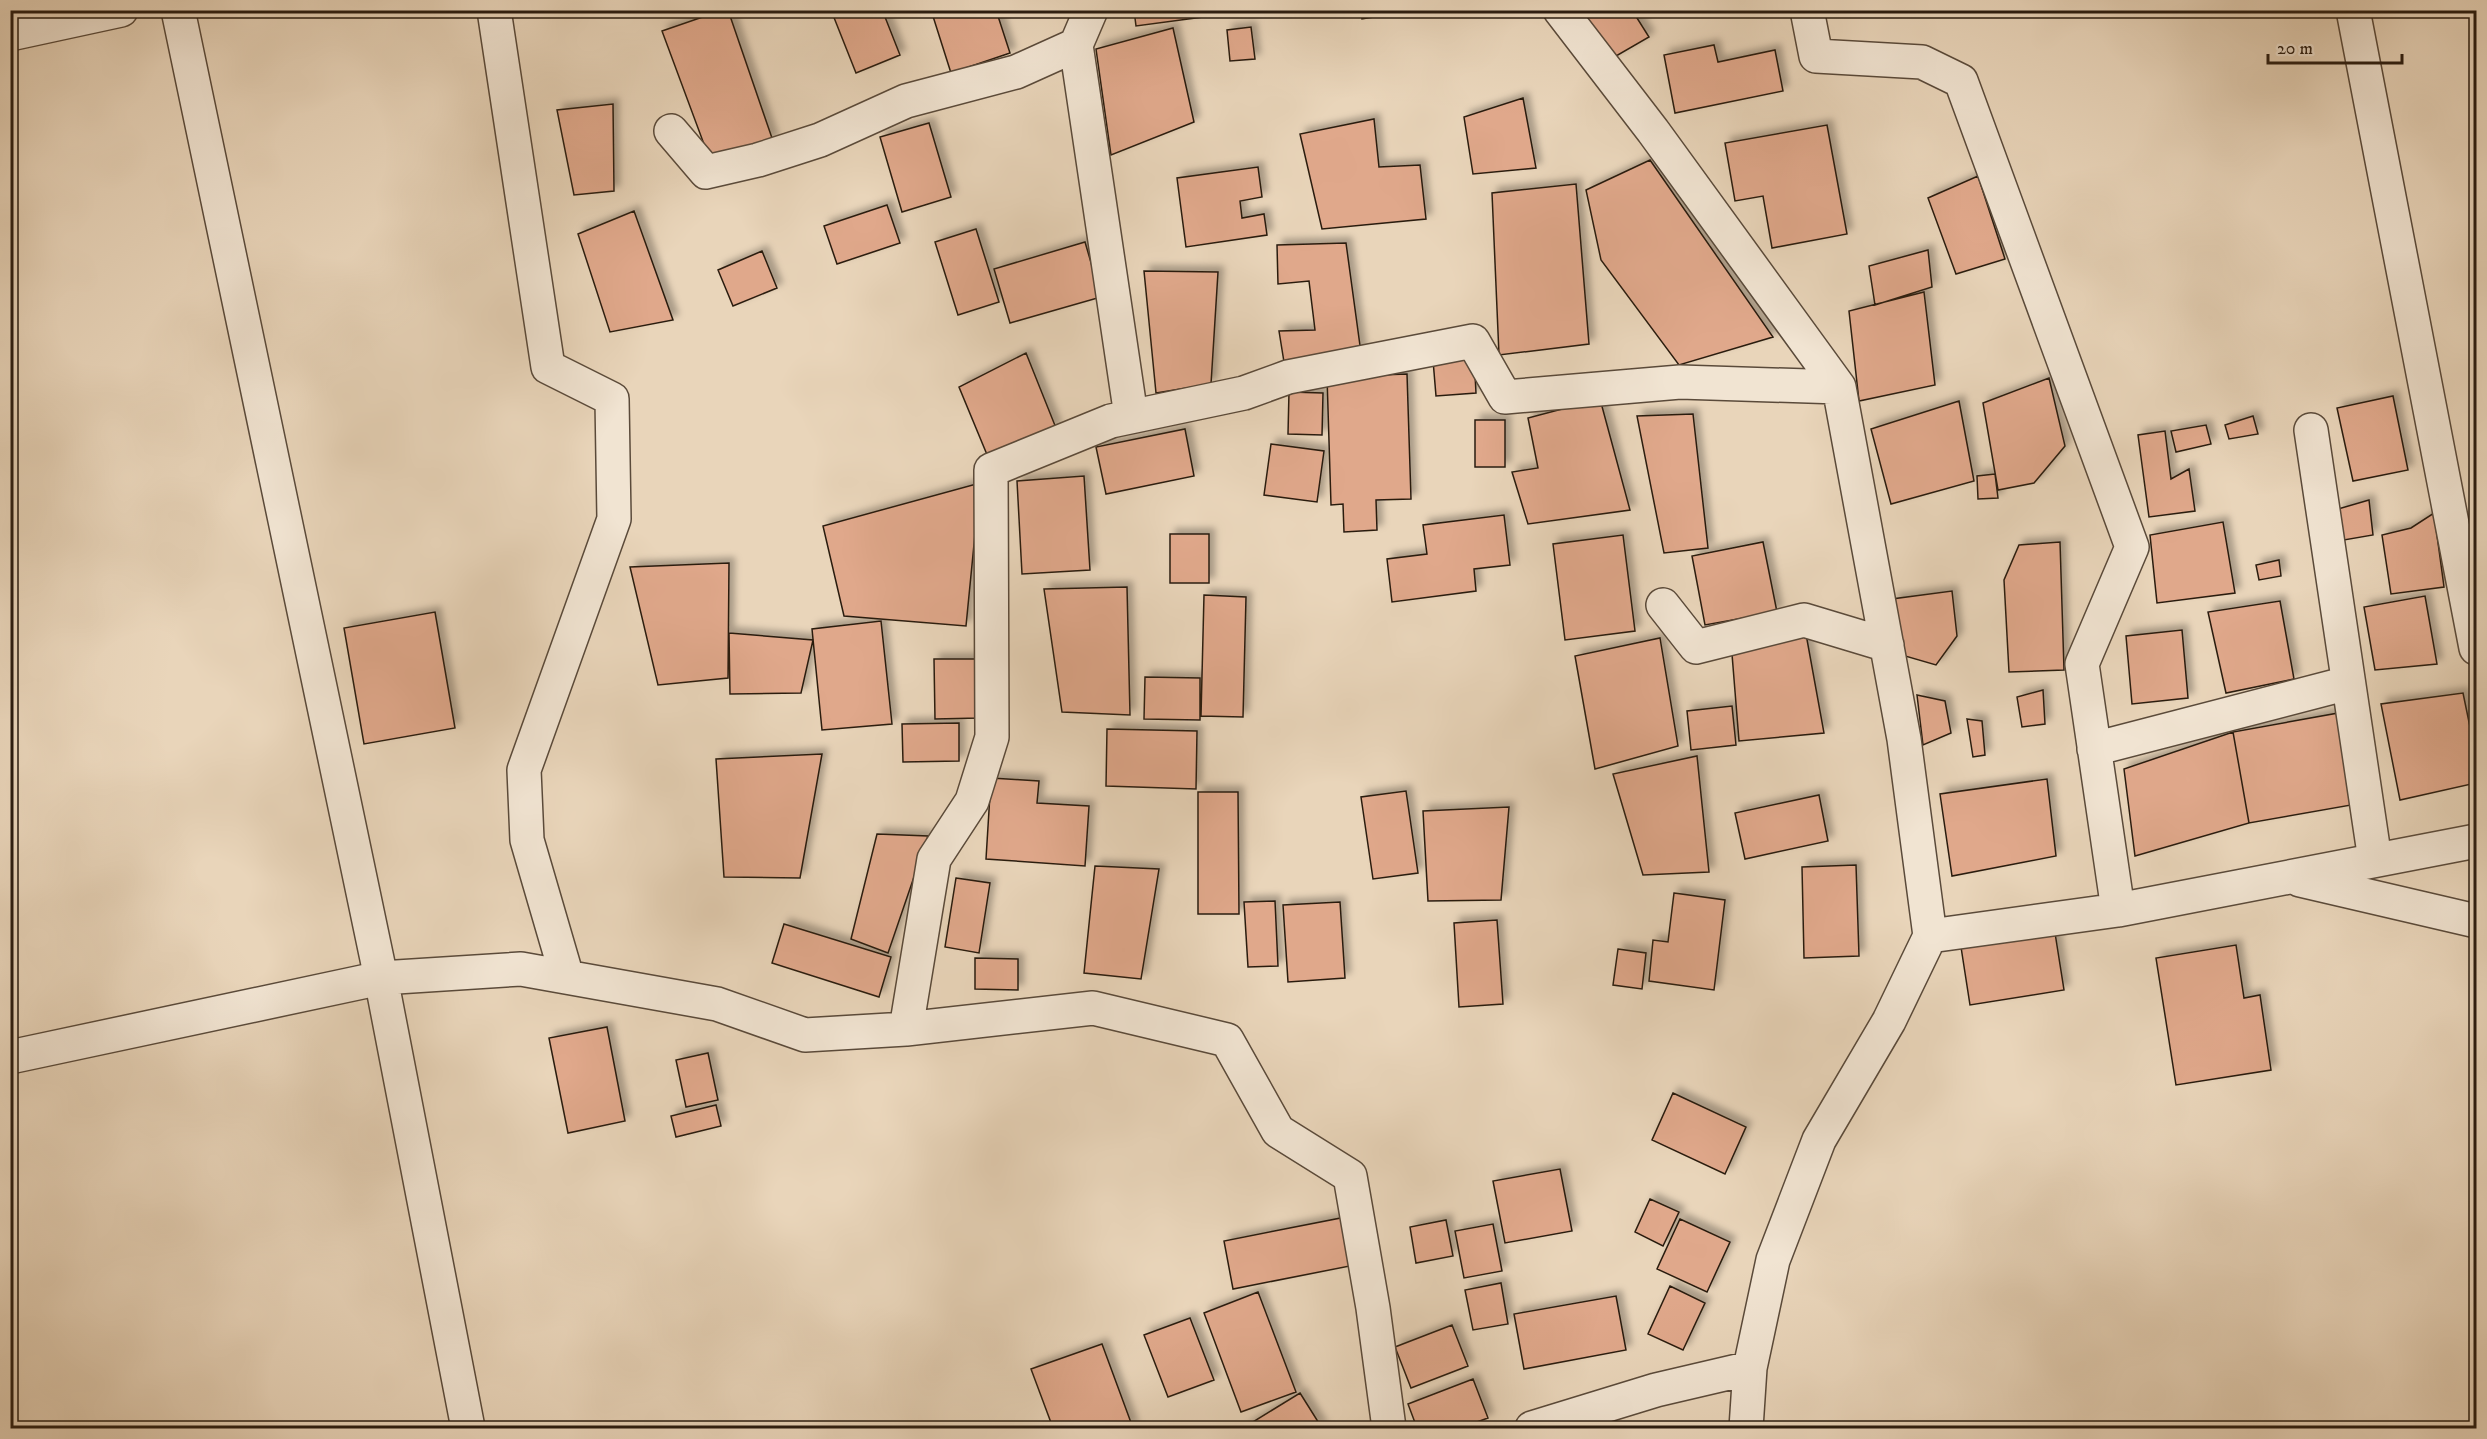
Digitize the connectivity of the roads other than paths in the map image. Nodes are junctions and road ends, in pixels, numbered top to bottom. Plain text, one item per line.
1 (121, 10) edge
2 (178, 10) edge
3 (494, 10) edge
4 (1091, 10) edge
5 (1560, 10) edge
6 (1808, 10) edge
7 (2353, 10) edge
8 (10, 34) edge
9 (1076, 45) junction
10 (671, 131) dead end
11 (1839, 387) junction
12 (1131, 416) junction
13 (2311, 430) dead end
14 (1663, 605) dead end
15 (1887, 645) junction
16 (2476, 648) edge
17 (2348, 683) junction
18 (2094, 749) junction
19 (2476, 841) edge
20 (2375, 860) junction
21 (2289, 877) junction
22 (2118, 910) junction
23 (2476, 921) edge
24 (1930, 936) junction
25 (567, 977) junction
26 (381, 978) junction
27 (906, 1029) junction
28 (10, 1057) edge
29 (1750, 1368) junction
30 (468, 1428) edge
31 (1389, 1428) edge
32 (1532, 1428) edge
33 (1746, 1428) edge

1 - 8 street
2 - 26 street
3 - 25 street
4 - 9 street
5 - 11 street
6 - 18 street
7 - 16 street
9 - 10 street
9 - 12 street
11 - 12 street
11 - 15 street
12 - 27 street
13 - 17 street
14 - 15 street
15 - 24 street
17 - 18 street
17 - 20 street
18 - 22 street
19 - 20 street
20 - 21 street
21 - 22 street
21 - 23 street
22 - 24 street
24 - 29 street
25 - 26 street
25 - 27 street
26 - 28 street
26 - 30 street
27 - 31 street
29 - 32 street
29 - 33 street

